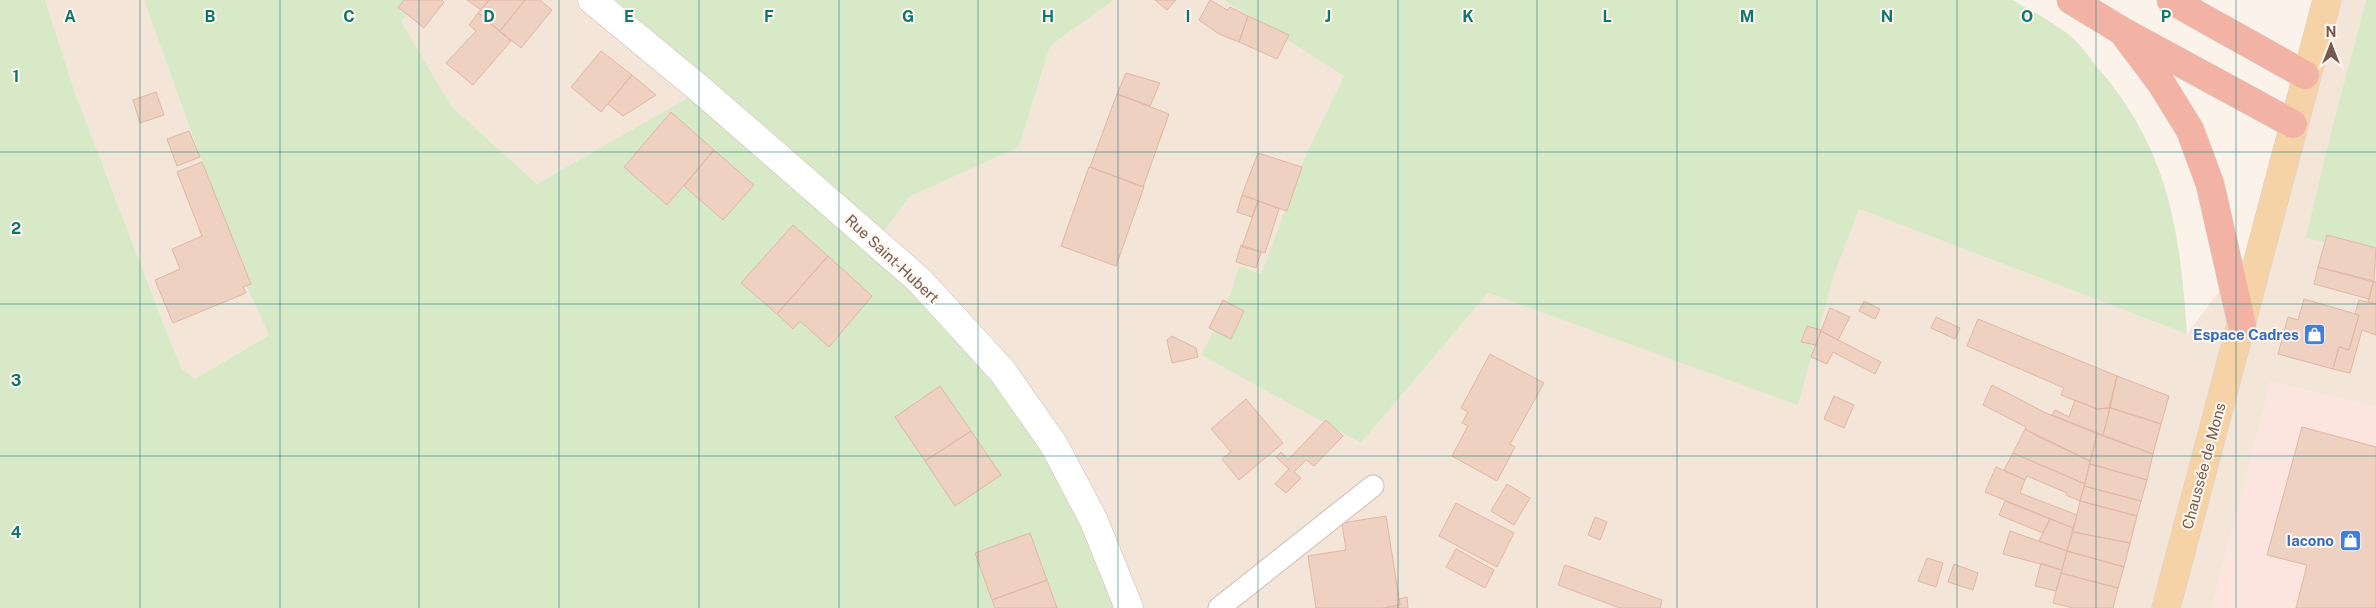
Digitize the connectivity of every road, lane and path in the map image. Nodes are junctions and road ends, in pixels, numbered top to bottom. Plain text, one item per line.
1 (592, 0) edge
2 (2071, 0) edge
3 (2171, 0) edge
4 (2326, 0) edge
5 (2122, 31) junction
6 (2305, 75) junction
7 (2293, 124) junction
8 (2242, 325) junction
9 (1374, 486) dead end
10 (1129, 608) edge
11 (1219, 608) edge
12 (2166, 608) edge

1 - 10 street, Rue Saint-Hubert
2 - 5 highway
3 - 6 highway
4 - 6 main road, Chaussée de Mons
5 - 7 highway
5 - 8 highway
6 - 7 main road, Chaussée de Mons
7 - 8 main road, Chaussée de Mons
8 - 12 main road, Chaussée de Mons
9 - 11 lane

